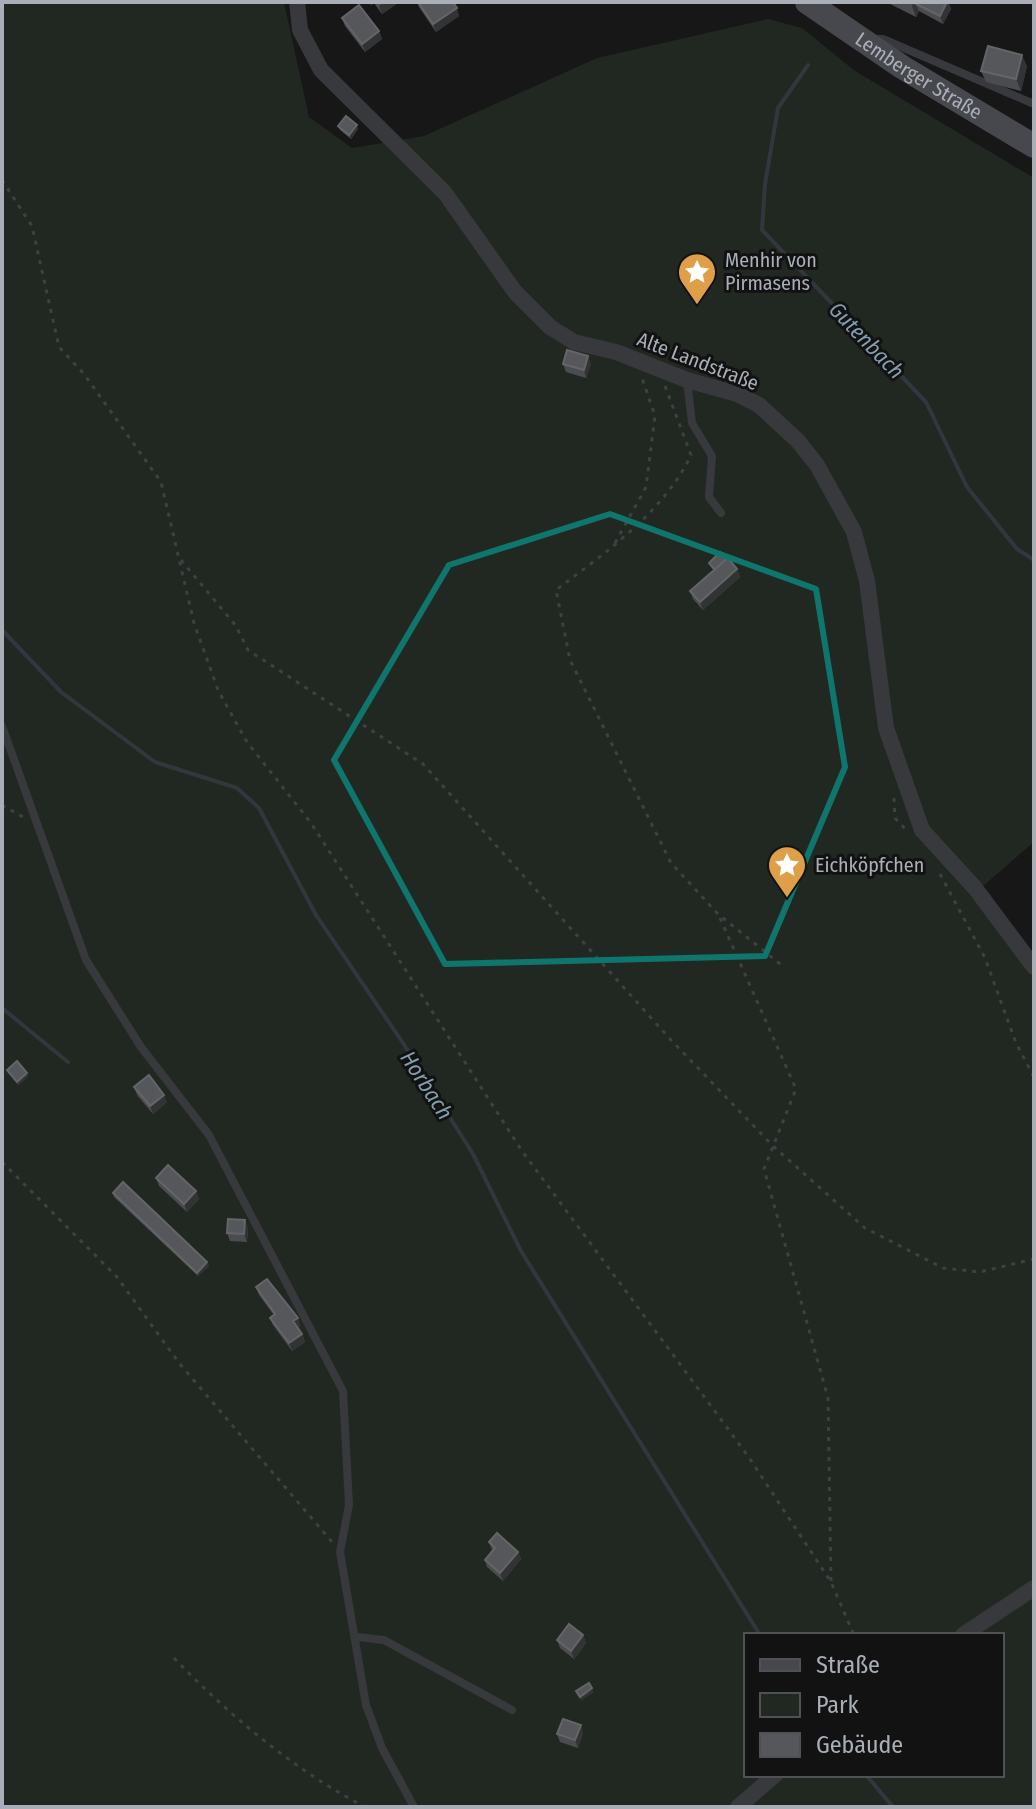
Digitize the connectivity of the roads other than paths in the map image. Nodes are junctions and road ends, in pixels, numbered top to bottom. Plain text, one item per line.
1 (297, 2) edge
2 (807, 2) edge
3 (863, 41) junction
4 (1034, 104) edge
5 (1034, 146) edge
6 (687, 380) junction
7 (721, 513) dead end
8 (2, 726) edge
9 (1034, 967) edge
10 (1034, 1588) edge
11 (966, 1633) edge
12 (357, 1637) junction
13 (512, 1710) dead end
14 (773, 1777) edge
15 (414, 1807) edge
16 (738, 1807) edge

1 - 6 street, Alte Landstraße
2 - 3 main road, Lemberger Straße
3 - 4 lane
3 - 5 main road, Lemberger Straße
6 - 7 lane
6 - 9 street, Alte Landstraße
8 - 12 lane
10 - 11 street
12 - 13 lane
12 - 15 lane
14 - 16 street

